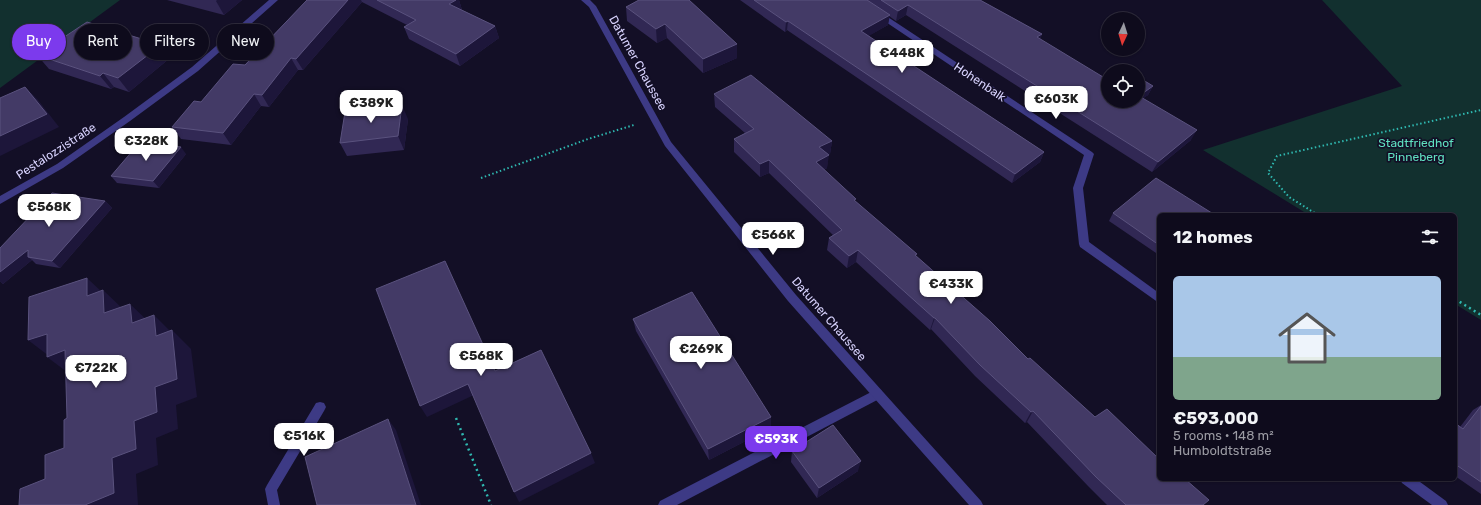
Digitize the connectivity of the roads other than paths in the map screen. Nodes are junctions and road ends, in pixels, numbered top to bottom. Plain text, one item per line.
1 (274, 0) edge
2 (585, 0) edge
3 (857, 0) edge
4 (0, 200) edge
5 (1157, 298) edge
6 (877, 394) junction
7 (320, 407) dead end
8 (1409, 481) edge
9 (274, 505) edge
10 (664, 505) edge
11 (977, 505) edge
12 (1442, 505) edge

1 - 4 street, Pestalozzistraße
2 - 6 street, Datumer Chaussee
3 - 5 street, Hohenbalk
6 - 10 street
6 - 11 street, Datumer Chaussee
7 - 9 street
8 - 12 street

